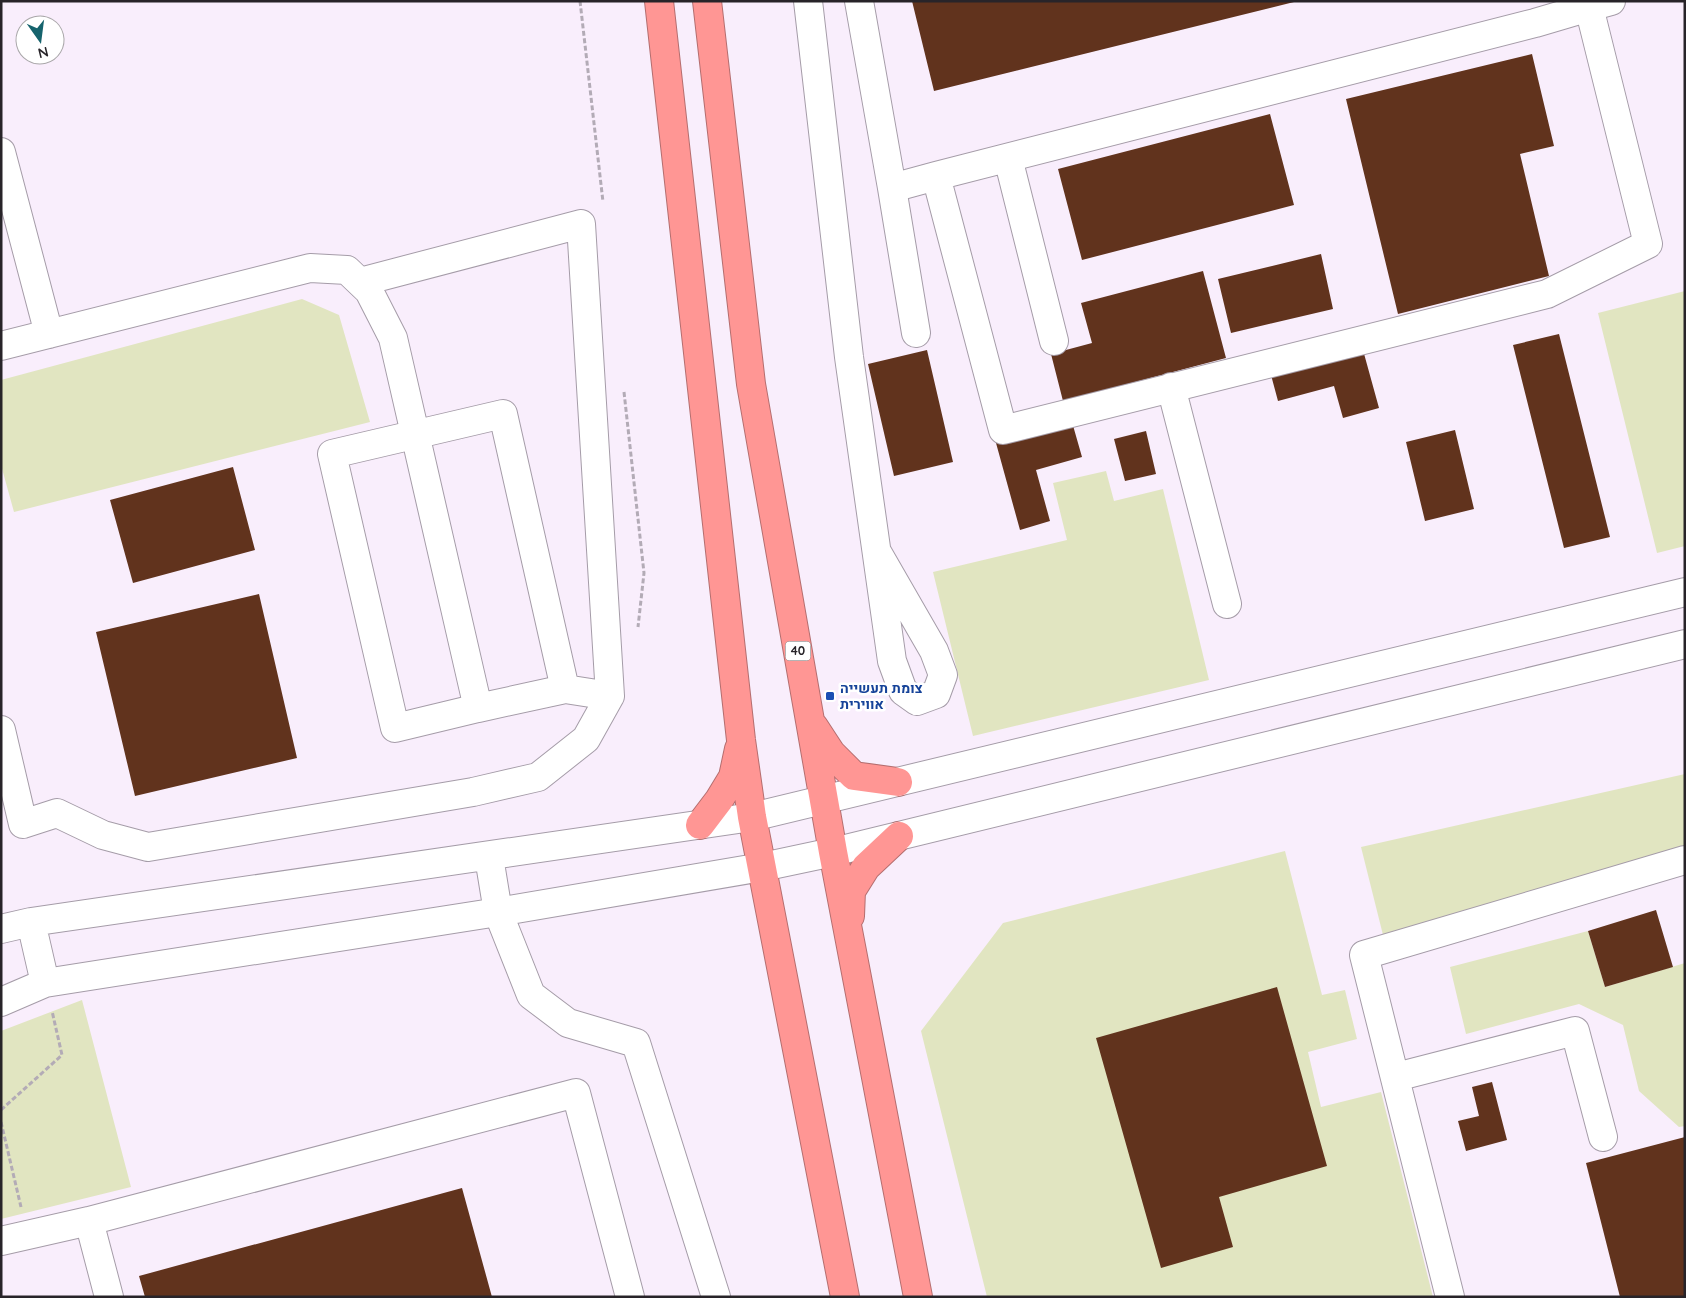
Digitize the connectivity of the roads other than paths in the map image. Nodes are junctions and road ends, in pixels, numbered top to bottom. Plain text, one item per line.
1 (659, 1) edge
2 (707, 1) edge
3 (808, 1) edge
4 (859, 1) edge
5 (1600, 4) edge
6 (1, 152) edge
7 (1008, 158) junction
8 (936, 176) junction
9 (892, 188) junction
10 (360, 282) junction
11 (916, 333) dead end
12 (49, 334) junction
13 (1054, 341) dead end
14 (1, 346) edge
15 (1171, 388) junction
16 (414, 434) junction
17 (878, 552) dead end
18 (1685, 592) edge
19 (1227, 604) dead end
20 (1685, 644) edge
21 (564, 689) junction
22 (610, 696) junction
23 (478, 708) junction
24 (810, 720) junction
25 (1, 730) edge
26 (741, 740) junction
27 (898, 782) junction
28 (823, 800) junction
29 (752, 817) junction
30 (700, 825) junction
31 (899, 836) junction
32 (833, 852) junction
33 (489, 857) junction
34 (1685, 860) edge
35 (762, 867) junction
36 (498, 912) junction
37 (31, 922) junction
38 (1, 929) edge
39 (850, 940) junction
40 (45, 983) junction
41 (1, 1002) edge
42 (1396, 1077) junction
43 (1603, 1137) dead end
44 (89, 1221) junction
45 (1, 1241) edge
46 (109, 1297) edge
47 (630, 1297) edge
48 (716, 1297) edge
49 (845, 1297) edge
50 (918, 1297) edge
51 (1450, 1297) edge

1 - 26 highway
2 - 24 highway, 40
3 - 17 street
4 - 9 street
5 - 7 street
5 - 15 street
6 - 12 street
7 - 8 street
7 - 13 street
8 - 9 street
8 - 15 street
9 - 11 street
10 - 12 street
10 - 16 street
10 - 22 street
12 - 14 street
15 - 19 street
16 - 21 street
16 - 23 street
16 - 23 street
18 - 27 street
20 - 31 street
21 - 22 street
21 - 23 street
22 - 25 street
24 - 27 highway
24 - 28 highway, 40
26 - 29 highway
26 - 30 highway
27 - 28 street
28 - 29 street
28 - 32 highway, 40
29 - 30 street
29 - 35 highway
30 - 33 street
31 - 32 street
31 - 39 highway
32 - 35 street
32 - 39 highway, 40
33 - 36 street
33 - 37 street
34 - 42 street
35 - 36 street
35 - 49 highway
36 - 40 street
36 - 48 street
37 - 38 street
37 - 40 street
39 - 50 highway, 40
40 - 41 street
42 - 43 street
42 - 51 street
44 - 45 street
44 - 46 street
44 - 47 street

